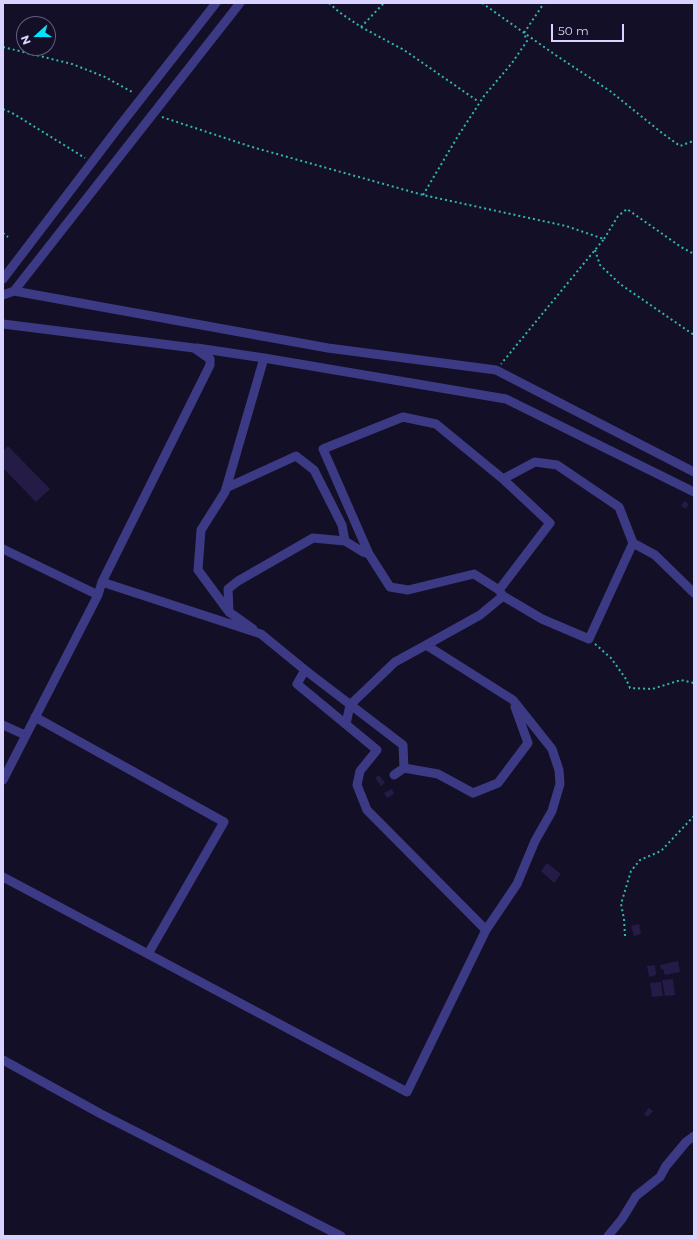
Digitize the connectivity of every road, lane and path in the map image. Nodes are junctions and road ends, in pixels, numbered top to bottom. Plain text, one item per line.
1 (216, 3) edge
2 (240, 3) edge
3 (329, 3) edge
4 (384, 3) edge
5 (482, 3) edge
6 (544, 3) edge
7 (361, 27) junction
8 (524, 33) junction
9 (3, 47) edge
10 (142, 98) junction
11 (480, 102) junction
12 (3, 109) edge
13 (153, 114) junction
14 (694, 139) edge
15 (93, 162) junction
16 (423, 195) junction
17 (3, 233) edge
18 (8, 236) dead end
19 (604, 239) junction
20 (595, 250) junction
21 (694, 254) edge
22 (3, 279) edge
23 (14, 291) junction
24 (3, 295) edge
25 (3, 324) edge
26 (694, 335) edge
27 (194, 348) junction
28 (264, 358) junction
29 (496, 370) junction
30 (694, 472) edge
31 (503, 479) junction
32 (226, 488) junction
33 (694, 492) edge
34 (346, 541) junction
35 (633, 542) junction
36 (3, 549) edge
37 (369, 554) junction
38 (102, 582) junction
39 (501, 593) junction
40 (694, 593) edge
41 (98, 595) junction
42 (229, 612) junction
43 (261, 634) junction
44 (589, 639) junction
45 (426, 645) junction
46 (305, 670) junction
47 (694, 683) edge
48 (513, 700) junction
49 (350, 705) junction
50 (34, 717) junction
51 (346, 724) junction
52 (3, 725) edge
53 (26, 735) junction
54 (404, 768) junction
55 (394, 775) dead end
56 (3, 780) edge
57 (694, 816) edge
58 (3, 877) edge
59 (486, 930) junction
60 (625, 936) dead end
61 (148, 954) junction
62 (3, 1060) edge
63 (694, 1136) edge
64 (341, 1236) edge
65 (608, 1236) edge

1 - 10 street
2 - 13 street
3 - 7 path
4 - 7 path
5 - 8 path
6 - 8 path
7 - 11 path
8 - 11 path
8 - 14 path
9 - 10 path
10 - 15 street
11 - 16 path
12 - 15 path
13 - 16 path
13 - 23 street
15 - 22 street
16 - 19 path
17 - 18 path
19 - 20 path
19 - 21 path
20 - 26 path
20 - 29 path
23 - 24 street
23 - 29 street
25 - 27 street
27 - 28 street
27 - 38 street
28 - 32 street
28 - 33 street
29 - 30 street
31 - 35 street
31 - 37 street
31 - 39 street
32 - 34 street
32 - 42 street
34 - 37 street
34 - 42 street
35 - 40 street
35 - 44 street
36 - 41 street
37 - 39 street
38 - 41 street
38 - 43 street
39 - 44 street
39 - 45 street
41 - 50 street
42 - 43 street
43 - 46 street
44 - 47 path
45 - 48 street
45 - 49 street
46 - 49 street
46 - 51 street
48 - 54 street
48 - 59 street
49 - 51 street
49 - 54 street
50 - 53 street
50 - 61 street
51 - 59 street
52 - 53 street
53 - 56 street
54 - 55 street
57 - 60 path
58 - 61 street
59 - 61 street
62 - 64 street
63 - 65 street

